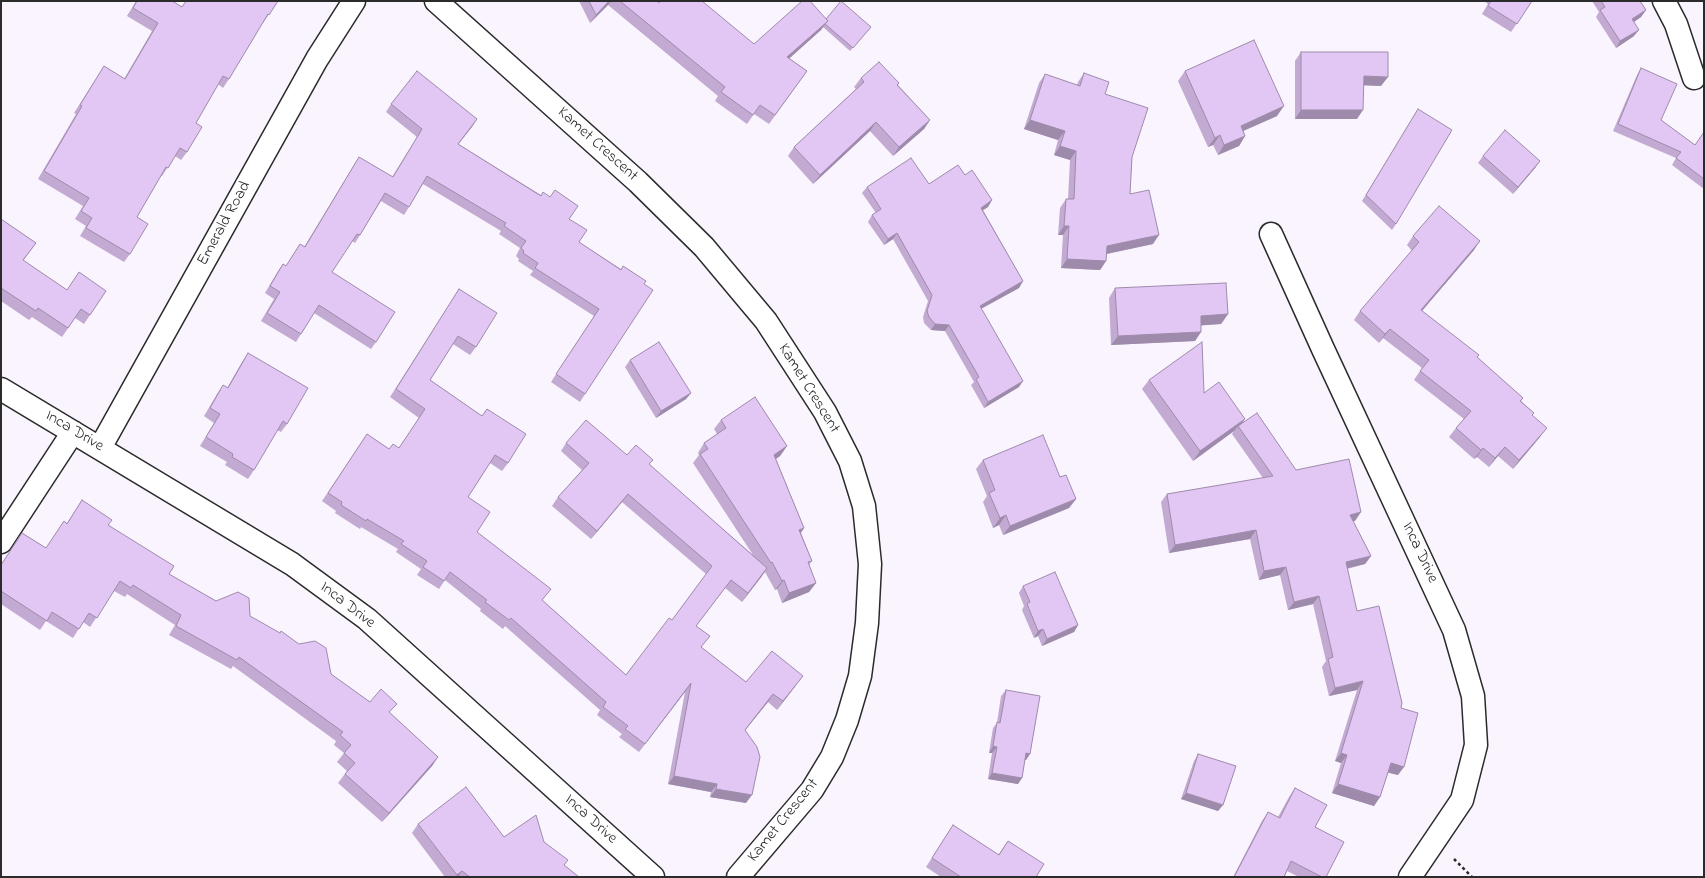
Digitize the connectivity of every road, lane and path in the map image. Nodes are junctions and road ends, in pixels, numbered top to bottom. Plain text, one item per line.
1 (354, 1) edge
2 (436, 1) edge
3 (1664, 1) edge
4 (1694, 78) dead end
5 (1272, 234) dead end
6 (1, 389) edge
7 (73, 432) junction
8 (100, 448) junction
9 (1, 542) edge
10 (654, 877) edge
11 (738, 877) edge
12 (1410, 877) edge

1 - 8 street, Emerald Road
2 - 11 street, Kamet Crescent
3 - 4 street
5 - 12 street, Inca Drive
6 - 7 street, Inca Drive
7 - 8 street, Inca Drive
7 - 9 street
8 - 10 street, Inca Drive

